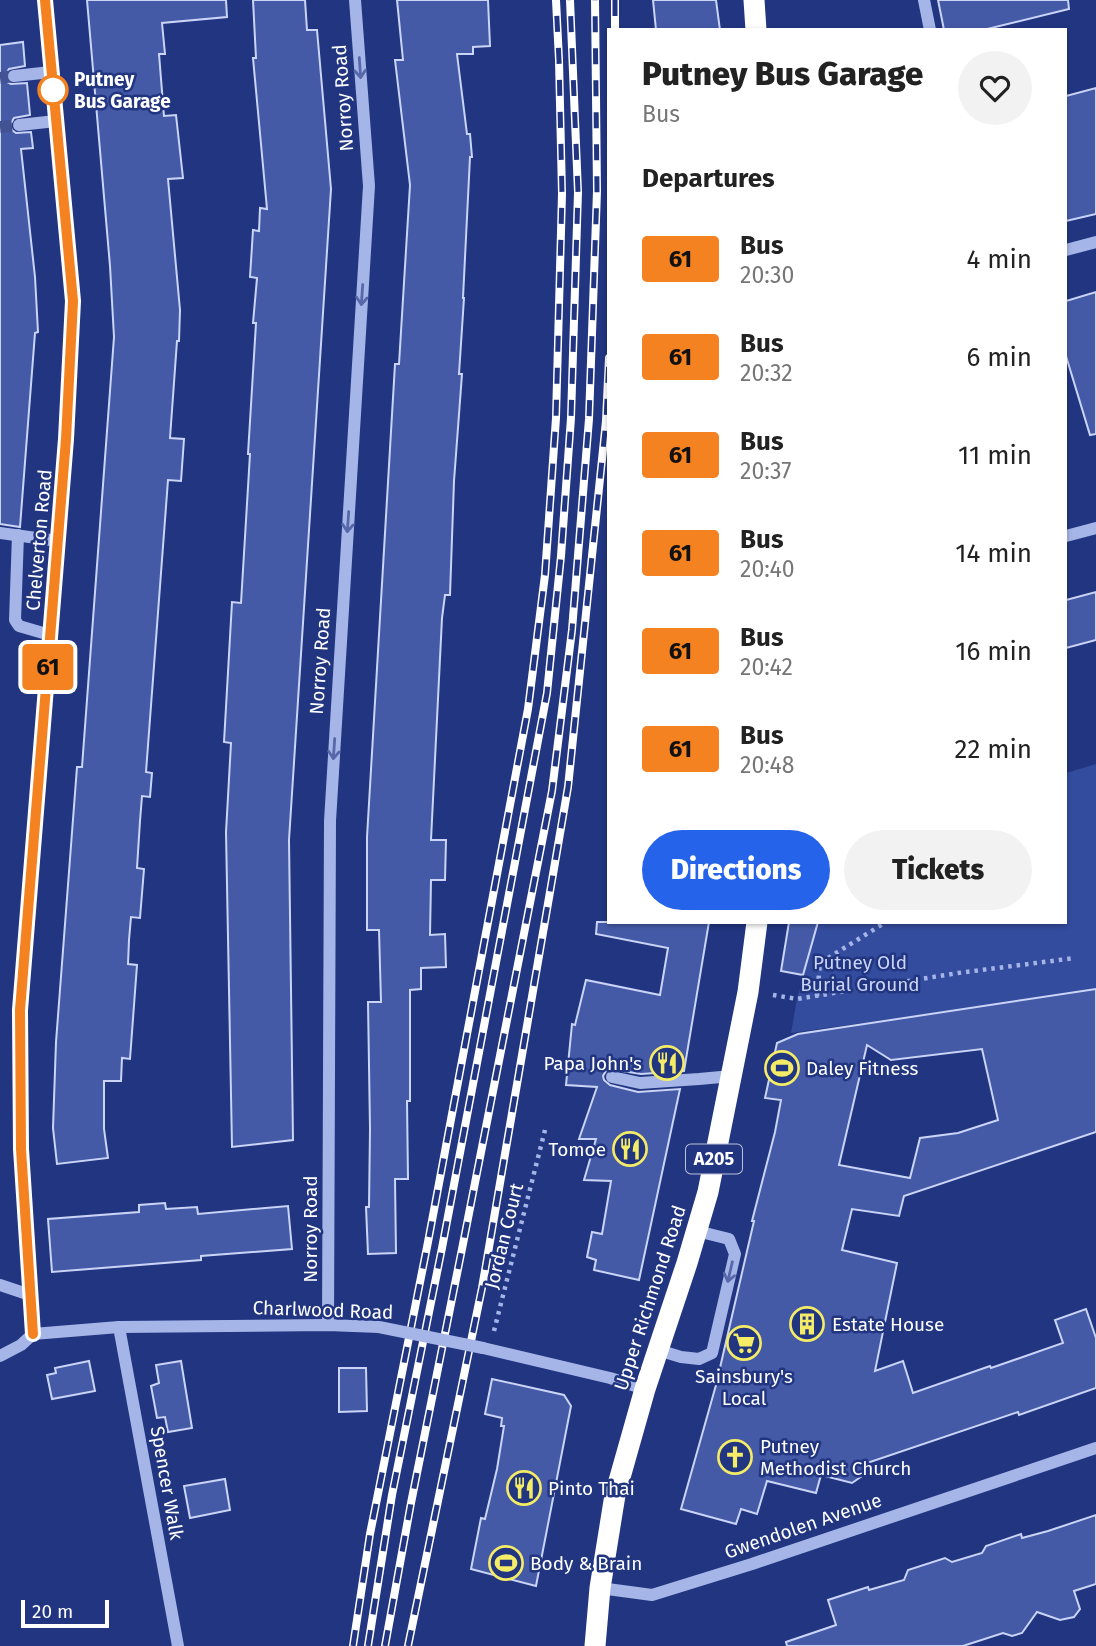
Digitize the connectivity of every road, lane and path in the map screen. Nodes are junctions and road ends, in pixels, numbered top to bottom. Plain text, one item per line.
1 (45, 0) edge
2 (355, 0) edge
3 (754, 0) edge
4 (924, 0) edge
5 (756, 28) edge
6 (930, 28) edge
7 (51, 72) junction
8 (14, 76) tunnel mouth
9 (56, 121) junction
10 (19, 125) tunnel mouth
11 (1096, 242) edge
12 (1067, 250) edge
13 (1096, 528) edge
14 (0, 533) edge
15 (18, 535) junction
16 (1067, 536) edge
17 (58, 541) junction
18 (50, 635) junction
19 (757, 924) edge
20 (883, 924) edge
21 (1075, 958) dead end
22 (748, 992) junction
23 (817, 996) junction
24 (732, 1076) junction
25 (612, 1077) dead end
26 (545, 1130) dead end
27 (696, 1231) junction
28 (0, 1285) edge
29 (30, 1295) junction
30 (328, 1325) junction
31 (119, 1327) junction
32 (33, 1334) junction
33 (486, 1349) junction
34 (658, 1350) junction
35 (0, 1356) edge
36 (645, 1389) junction
37 (1096, 1448) edge
38 (600, 1588) junction
39 (177, 1646) edge
40 (596, 1646) edge

1 - 7 street, Chelverton Road
2 -> 30 street, Norroy Road
3 - 5 highway
4 - 6 street
7 - 8 street
7 - 9 street, Chelverton Road
9 - 10 street
9 - 17 street, Chelverton Road
11 - 12 street
13 - 16 street
14 - 15 street
15 - 17 street
15 - 18 street
17 - 18 street, Chelverton Road
18 - 29 street, Chelverton Road
19 - 22 highway, Upper Richmond Road / A205
20 - 23 path
21 - 23 path
22 - 23 path
22 - 24 highway, Upper Richmond Road / A205
24 - 25 street
24 - 27 highway, Upper Richmond Road / A205
26 - 33 path, Jordan Court
27 - 34 highway, Upper Richmond Road / A205
27 -> 34 street
28 - 29 street
29 - 32 street, Chelverton Road
30 - 31 street, Charlwood Road
30 - 33 street, Charlwood Road, bridge
31 - 32 street, Charlwood Road
31 - 39 street, Spencer Walk
32 - 35 street, Charlwood Road
33 - 36 street, Charlwood Road
34 - 36 highway, Upper Richmond Road / A205
36 - 38 highway, Upper Richmond Road / A205
37 - 38 street, Gwendolen Avenue
38 - 40 highway, Upper Richmond Road / A205

